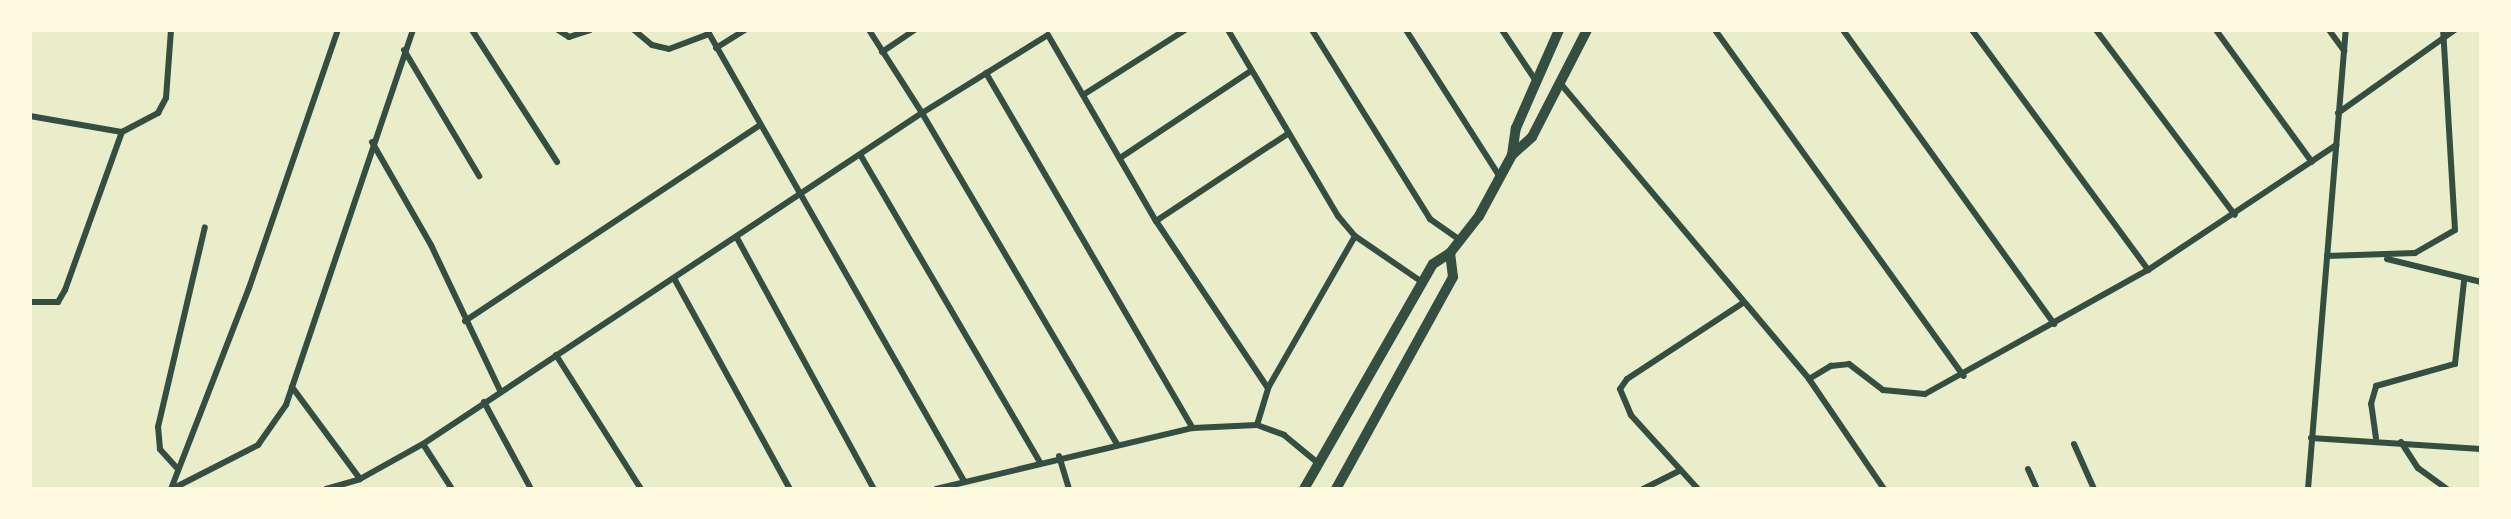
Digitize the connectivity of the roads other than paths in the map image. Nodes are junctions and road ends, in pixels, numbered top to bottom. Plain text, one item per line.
1 (171, 30) edge
2 (338, 30) edge
3 (413, 30) edge
4 (472, 30) edge
5 (558, 30) edge
6 (590, 30) edge
7 (634, 30) edge
8 (744, 30) edge
9 (869, 30) edge
10 (915, 30) edge
11 (1054, 30) edge
12 (1185, 30) edge
13 (1228, 30) edge
14 (1312, 30) edge
15 (1406, 30) edge
16 (1502, 30) edge
17 (1559, 30) edge
18 (1587, 30) edge
19 (1715, 30) edge
20 (1843, 30) edge
21 (1972, 30) edge
22 (2096, 30) edge
23 (2216, 30) edge
24 (2328, 30) edge
25 (2346, 30) edge
26 (2455, 30) edge
27 (708, 32) edge
28 (2445, 33) edge
29 (1048, 35) junction
30 (716, 48) junction
31 (404, 50) junction
32 (882, 52) junction
33 (2344, 52) junction
34 (1251, 71) junction
35 (986, 73) junction
36 (1536, 81) junction
37 (1559, 82) junction
38 (1083, 95) junction
39 (922, 113) junction
40 (2338, 113) junction
41 (30, 116) edge
42 (759, 126) junction
43 (122, 132) junction
44 (1286, 135) junction
45 (372, 142) junction
46 (2336, 145) junction
47 (1512, 155) junction
48 (861, 156) junction
49 (1120, 158) junction
50 (556, 162) dead end
51 (2312, 162) junction
52 (478, 176) dead end
53 (1500, 178) junction
54 (798, 196) junction
55 (2235, 215) junction
56 (1156, 220) junction
57 (205, 226) dead end
58 (1355, 236) junction
59 (737, 238) junction
60 (1460, 240) junction
61 (1450, 253) junction
62 (2327, 256) junction
63 (2383, 258) junction
64 (2148, 270) junction
65 (675, 280) junction
66 (2464, 281) junction
67 (1422, 282) junction
68 (2481, 282) edge
69 (30, 302) edge
70 (1744, 302) junction
71 (465, 321) junction
72 (2054, 324) junction
73 (556, 355) junction
74 (1964, 376) junction
75 (1809, 379) junction
76 (292, 387) junction
77 (1268, 388) junction
78 (500, 390) junction
79 (484, 402) junction
80 (1257, 425) junction
81 (1193, 428) junction
82 (2311, 438) junction
83 (2376, 438) junction
84 (2401, 442) junction
85 (423, 444) junction
86 (1117, 444) junction
87 (2074, 444) dead end
88 (2481, 449) edge
89 (1059, 456) junction
90 (1039, 460) junction
91 (1319, 464) junction
92 (176, 467) junction
93 (2028, 469) dead end
94 (1681, 470) junction
95 (360, 479) junction
96 (964, 481) junction
97 (944, 488) edge
98 (171, 489) edge
99 (326, 489) edge
100 (452, 489) edge
101 (531, 489) edge
102 (641, 489) edge
103 (790, 489) edge
104 (874, 489) edge
105 (936, 489) edge
106 (1069, 489) edge
107 (1304, 489) edge
108 (1336, 489) edge
109 (1643, 489) edge
110 (1698, 489) edge
111 (1884, 489) edge
112 (2037, 489) edge
113 (2094, 489) edge
114 (2308, 489) edge
115 (2447, 489) edge

1 - 43 street
2 - 92 street
3 - 31 street
4 - 50 street
5 - 6 street
7 - 27 street
8 - 30 street
9 - 32 street
10 - 32 street
11 - 29 street
12 - 38 street
13 - 34 street
14 - 60 street
15 - 53 street
16 - 36 street
17 - 36 street
18 - 37 street
19 - 74 street
20 - 72 street
21 - 64 street
22 - 55 street
23 - 51 street
24 - 33 street
25 - 33 street
26 - 28 street
27 - 30 street
28 - 40 street
28 - 63 street
29 - 35 street
29 - 38 street
30 - 42 street
31 - 45 street
31 - 52 street
32 - 39 street
33 - 40 street
34 - 44 street
34 - 49 street
35 - 39 street
35 - 81 street
36 - 47 street
37 - 47 street
37 - 70 street
38 - 49 street
39 - 48 street
39 - 86 street
40 - 46 street
41 - 43 street
42 - 54 street
42 - 71 street
43 - 69 street
44 - 56 street
44 - 58 street
45 - 71 street
45 - 76 street
46 - 51 street
46 - 62 street
47 - 53 street
48 - 54 street
48 - 90 street
49 - 56 street
51 - 55 street
53 - 60 street
54 - 59 street
54 - 96 street
55 - 64 street
56 - 77 street
57 - 92 street
58 - 67 street
58 - 77 street
59 - 65 street
59 - 104 street
60 - 61 street
61 - 67 street
61 - 108 street
62 - 63 street
62 - 82 street
63 - 66 street
64 - 72 street
65 - 73 street
65 - 103 street
66 - 68 street
66 - 83 street
67 - 91 street
70 - 75 street
70 - 94 street
71 - 78 street
72 - 74 street
73 - 78 street
73 - 102 street
74 - 75 street
75 - 111 street
76 - 95 street
76 - 98 street
77 - 80 street
78 - 79 street
79 - 85 street
79 - 101 street
80 - 81 street
80 - 91 street
81 - 86 street
82 - 83 street
82 - 114 street
83 - 84 street
84 - 88 street
84 - 115 street
85 - 95 street
85 - 100 street
86 - 89 street
87 - 113 street
89 - 90 street
89 - 106 street
90 - 96 street
91 - 107 street
92 - 98 street
93 - 112 street
94 - 109 street
94 - 110 street
95 - 99 street
96 - 97 street
97 - 105 street

